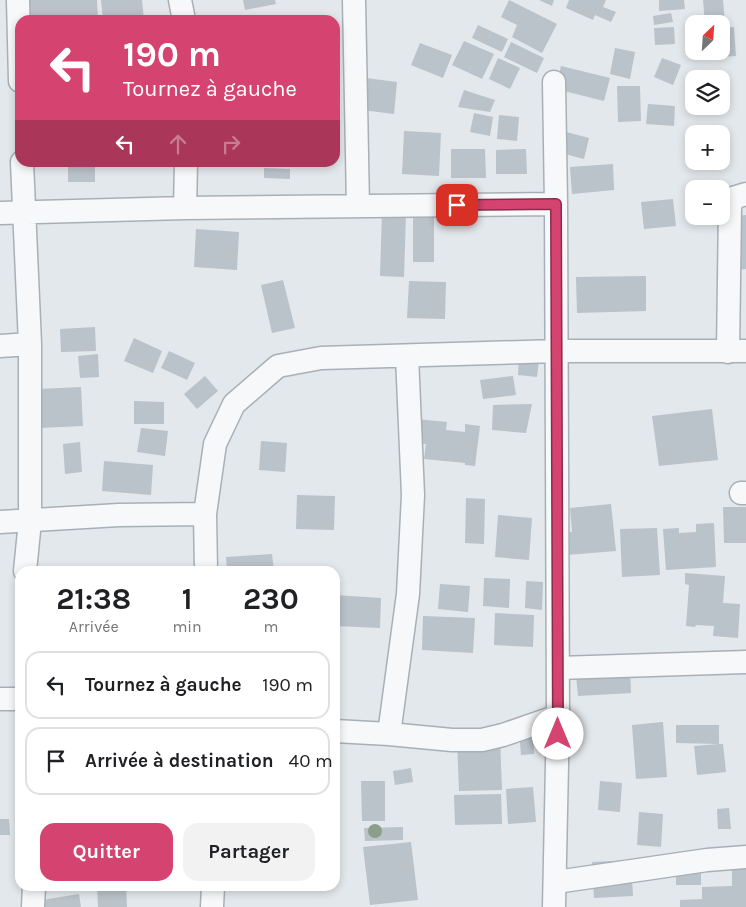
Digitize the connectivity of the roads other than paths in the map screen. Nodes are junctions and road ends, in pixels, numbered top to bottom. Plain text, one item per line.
1 (180, 0) edge
2 (354, 0) edge
3 (12, 9) edge
4 (183, 15) edge
5 (15, 36) edge
6 (554, 82) dead end
7 (22, 167) edge
8 (186, 167) edge
9 (746, 194) edge
10 (556, 204) junction
11 (358, 206) junction
12 (185, 208) junction
13 (24, 212) junction
14 (0, 213) edge
15 (30, 344) junction
16 (0, 346) edge
17 (556, 351) junction
18 (737, 352) edge
19 (407, 356) junction
20 (205, 514) junction
21 (30, 521) junction
22 (0, 522) edge
23 (26, 566) edge
24 (206, 566) edge
25 (746, 662) edge
26 (558, 668) junction
27 (0, 699) edge
28 (15, 699) edge
29 (558, 716) junction
30 (340, 731) edge
31 (389, 734) junction
32 (746, 857) edge
33 (556, 882) junction
34 (34, 891) edge
35 (214, 891) edge
36 (33, 907) edge
37 (212, 907) edge
38 (554, 907) edge

1 - 4 street
2 - 11 street
3 - 5 street
6 - 10 street
7 - 13 street
8 - 12 street
9 - 18 street
10 - 11 street
10 - 17 street
11 - 12 street
12 - 13 street
13 - 14 street
13 - 15 street
15 - 16 street
15 - 21 street
17 - 18 street
17 - 19 street
17 - 26 street
19 - 20 street
19 - 31 street
20 - 21 street
20 - 24 street
21 - 22 street
21 - 23 street
25 - 26 street
26 - 29 street
27 - 28 street
29 - 31 street
29 - 33 street
30 - 31 street
32 - 33 street
33 - 38 street
34 - 36 street
35 - 37 street

